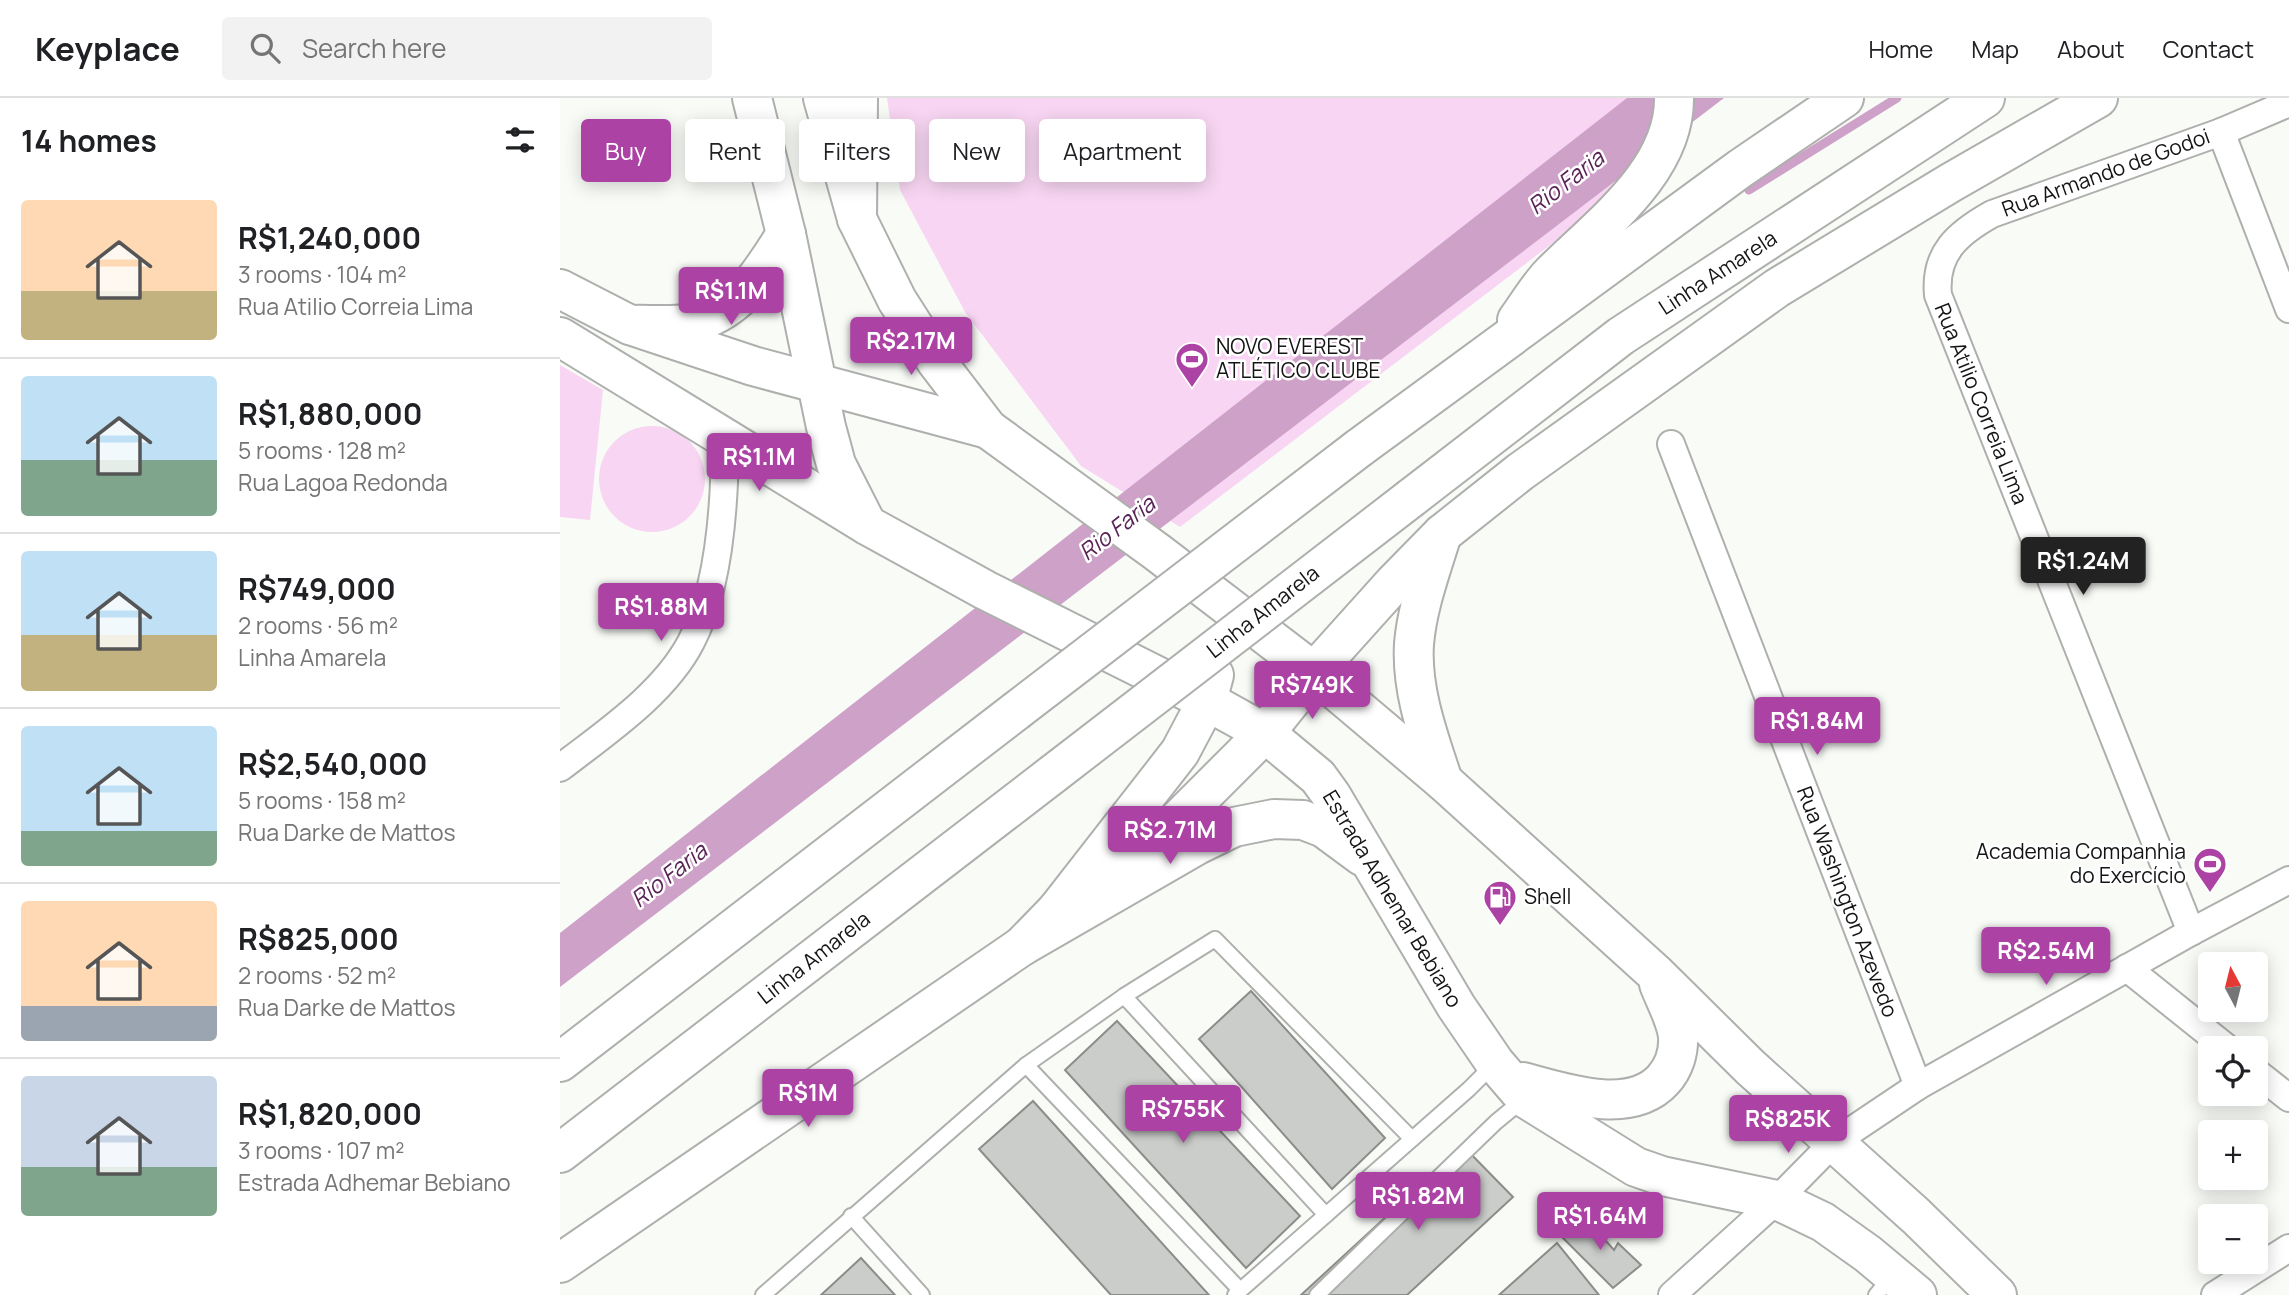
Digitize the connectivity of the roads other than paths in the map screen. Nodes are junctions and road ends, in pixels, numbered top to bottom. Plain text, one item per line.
1 (751, 98) edge
2 (823, 98) edge
3 (858, 98) edge
4 (1674, 98) edge
5 (1844, 98) edge
6 (1985, 98) edge
7 (2098, 98) edge
8 (2289, 103) edge
9 (2221, 132) junction
10 (857, 219) junction
11 (786, 234) junction
12 (1940, 265) joint
13 (560, 289) edge
14 (2289, 309) edge
15 (630, 324) junction
16 (560, 337) edge
17 (1498, 348) junction
18 (817, 382) junction
19 (988, 429) junction
20 (725, 437) junction
21 (1671, 444) dead end
22 (758, 458) junction
23 (725, 497) junction
24 (867, 525) junction
25 (1442, 534) junction
26 (1230, 607) junction
27 (1314, 672) junction
28 (1207, 701) junction
29 (1265, 733) junction
30 (560, 768) edge
31 (1444, 781) junction
32 (1375, 866) junction
33 (2289, 880) edge
34 (1057, 910) junction
35 (2191, 932) junction
36 (1023, 946) junction
37 (2127, 968) junction
38 (1655, 972) junction
39 (1124, 996) junction
40 (2212, 1036) edge
41 (560, 1062) edge
42 (1026, 1065) junction
43 (1509, 1080) junction
44 (2268, 1081) edge
45 (1919, 1086) junction
46 (2289, 1098) edge
47 (1412, 1139) junction
48 (1833, 1143) junction
49 (560, 1153) edge
50 (1777, 1200) junction
51 (1326, 1215) junction
52 (851, 1216) junction
53 (2289, 1248) edge
54 (560, 1263) edge
55 (1895, 1288) edge
56 (1237, 1293) edge
57 (763, 1295) edge
58 (922, 1295) edge
59 (1317, 1295) edge
60 (1672, 1295) edge
61 (1997, 1295) edge
62 (2215, 1295) edge

1 - 11 main road
2 - 10 main road
3 - 10 main road
4 - 17 main road
5 - 17 main road
6 - 49 main road, Linha Amarela, bridge
7 - 25 main road
8 - 9 street, Rua Armando de Godoi
9 - 12 street, Rua Armando de Godoi
9 - 14 street
10 - 19 main road
11 - 15 main road
11 - 18 main road
12 - 35 street, Rua Atilio Correia Lima
13 - 15 main road
15 - 18 main road
16 - 20 main road, Estrada Adhemar Bebiano
17 - 41 main road, bridge
18 - 19 main road
18 - 24 main road
19 - 26 main road
20 - 22 main road, Estrada Adhemar Bebiano
20 - 23 street
21 - 45 street, Rua Washington Azevedo
22 - 23 street
22 - 24 main road, Estrada Adhemar Bebiano
23 - 30 street
24 - 28 main road, Estrada Adhemar Bebiano
25 - 27 main road
25 - 31 main road
26 - 27 main road
26 - 28 main road
27 - 29 main road
27 - 31 main road
28 - 29 main road, Estrada Adhemar Bebiano
28 - 34 main road
29 - 32 main road, Estrada Adhemar Bebiano
29 - 34 main road
31 - 38 main road
32 - 36 main road
32 - 43 main road, Estrada Adhemar Bebiano
33 - 35 street
34 - 36 main road
35 - 37 street
36 - 54 main road
37 - 40 street
37 - 45 street
38 - 43 main road
38 - 48 main road
39 - 42 lane
39 - 47 lane
39 - 51 lane
42 - 52 lane
42 - 56 lane
43 - 47 lane
43 - 50 main road, Estrada Adhemar Bebiano
43 - 59 lane
44 - 46 street
45 - 48 street
47 - 51 lane
48 - 50 street
48 - 61 main road
50 - 55 main road, Estrada Adhemar Bebiano
50 - 60 street
51 - 56 lane
52 - 57 lane
52 - 58 lane
53 - 62 street

